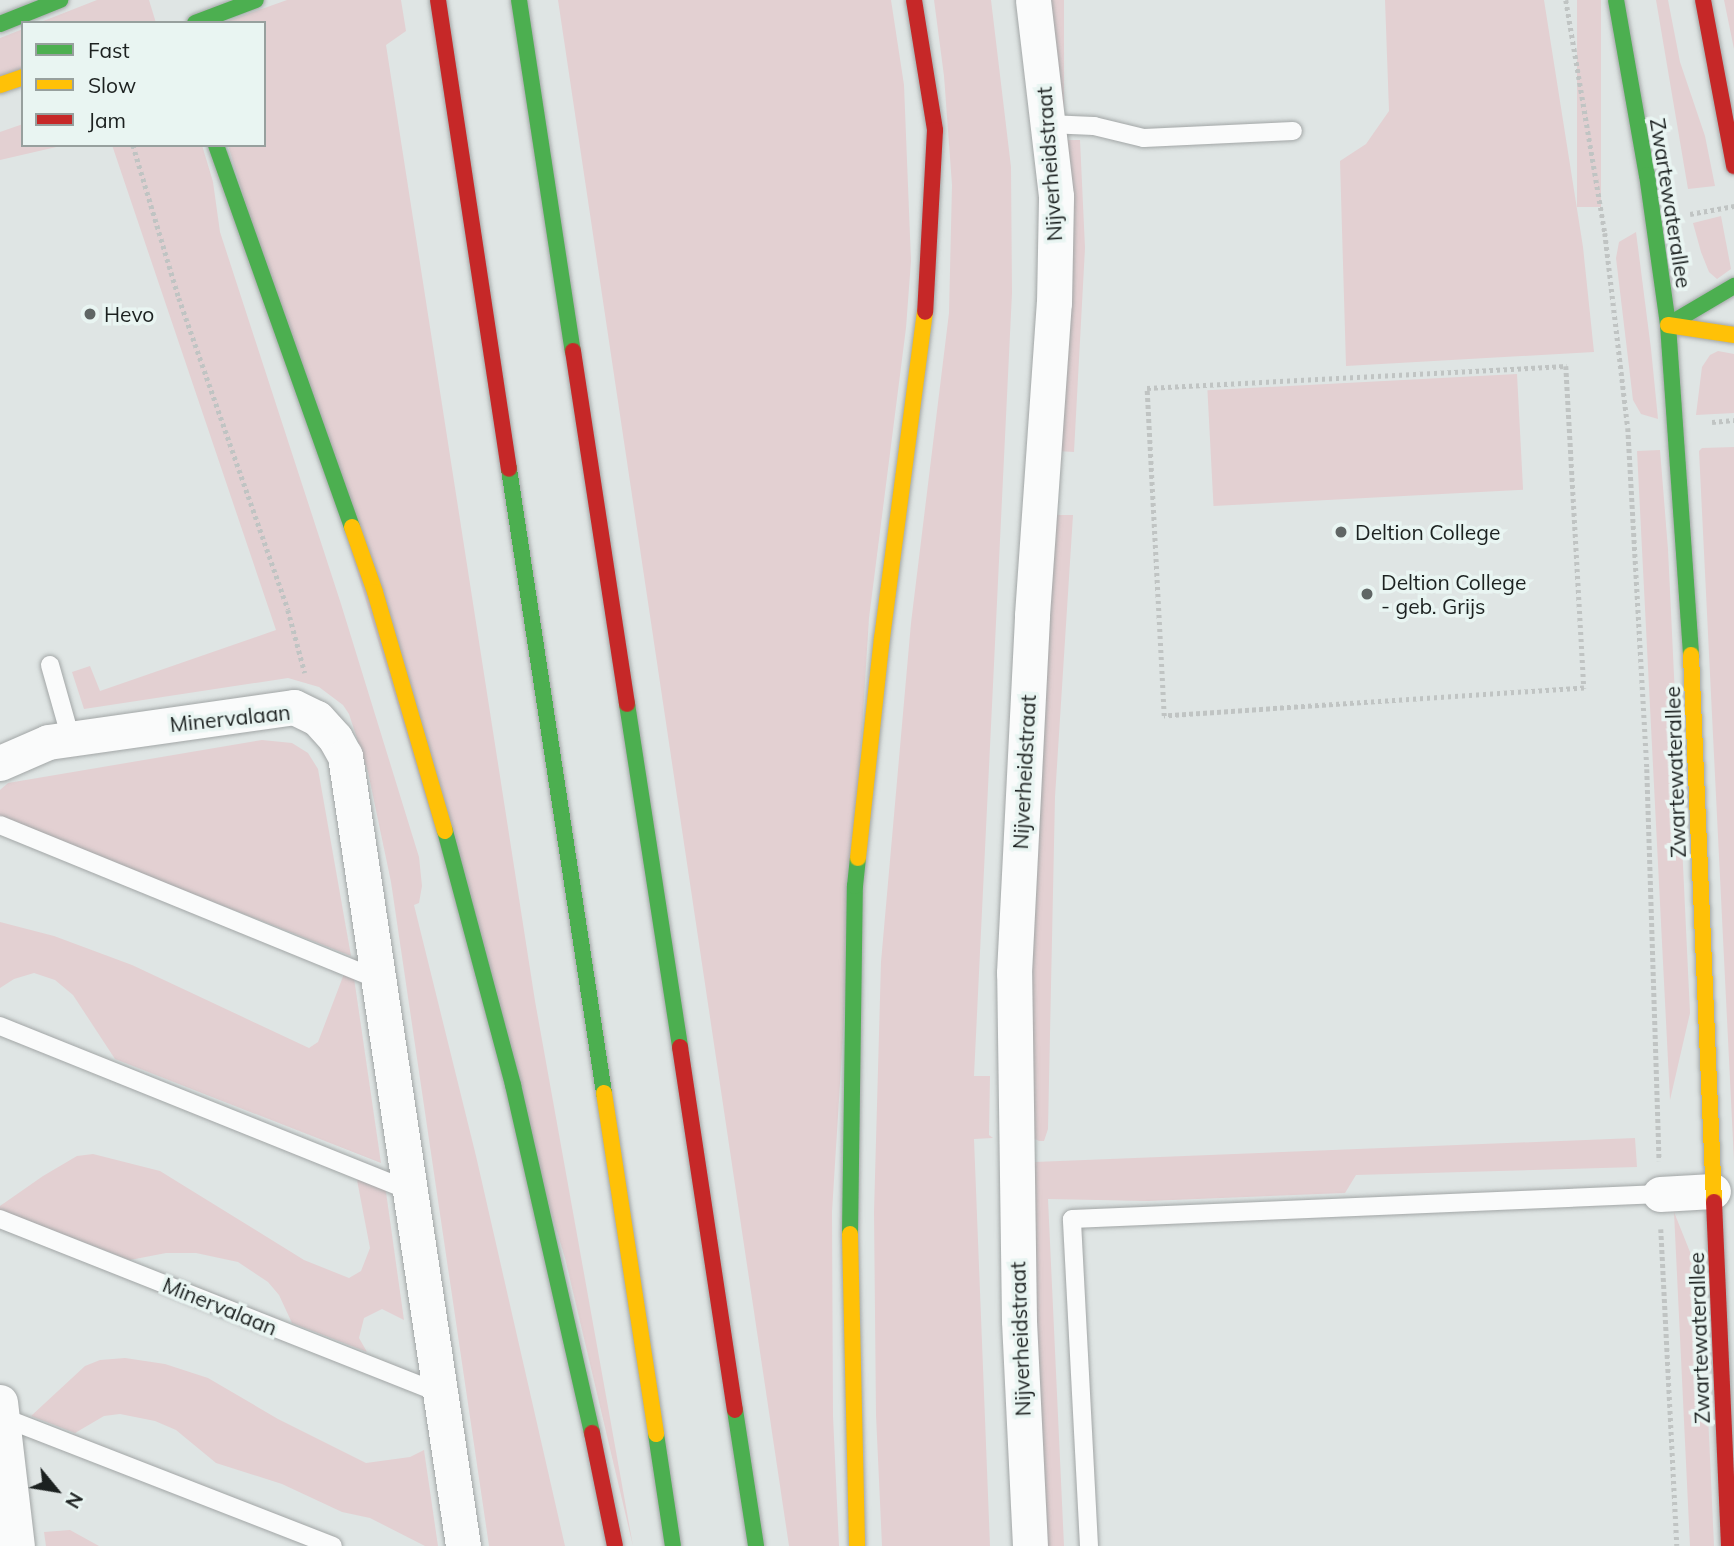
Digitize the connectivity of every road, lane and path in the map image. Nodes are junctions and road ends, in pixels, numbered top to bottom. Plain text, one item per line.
1 (60, 0) edge
2 (256, 0) edge
3 (438, 0) edge
4 (519, 0) edge
5 (914, 0) edge
6 (1033, 0) edge
7 (1566, 0) edge
8 (1616, 0) edge
9 (1703, 0) edge
10 (200, 21) edge
11 (0, 24) edge
12 (21, 78) edge
13 (0, 85) edge
14 (1048, 124) junction
15 (1293, 131) dead end
16 (134, 147) edge
17 (217, 147) edge
18 (1734, 166) edge
19 (1734, 286) edge
20 (1668, 325) junction
21 (1734, 335) edge
22 (50, 665) dead end
23 (1584, 688) joint
24 (310, 715) junction
25 (71, 739) junction
26 (0, 763) edge
27 (0, 825) edge
28 (378, 979) junction
29 (0, 1026) edge
30 (410, 1191) junction
31 (1713, 1191) junction
32 (1660, 1194) junction
33 (0, 1219) edge
34 (440, 1393) junction
35 (1, 1409) edge
36 (17, 1546) edge
37 (333, 1546) edge
38 (463, 1546) edge
39 (615, 1546) edge
40 (673, 1546) edge
41 (756, 1546) edge
42 (857, 1546) edge
43 (1030, 1546) edge
44 (1089, 1546) edge
45 (1677, 1546) edge
46 (1729, 1546) edge

1 - 11 main road
2 - 10 main road
3 - 40 main road
4 - 41 main road
5 - 42 main road
6 - 14 street, Nijverheidstraat
7 - 32 path, Zwartewaterallee
8 - 20 main road, Zwartewaterallee
9 - 18 main road
12 - 13 main road
14 - 15 lane
14 - 43 street, Nijverheidstraat
16 - 24 path
17 - 39 main road
19 - 20 main road
20 - 21 main road
20 - 31 main road, Zwartewaterallee
22 - 25 lane
23 - 23 path
24 - 25 street, Minervalaan
24 - 28 street, Minervalaan
25 - 26 street, Minervalaan
27 - 28 lane
28 - 30 street, Minervalaan
29 - 30 lane
30 - 34 street, Minervalaan
31 - 32 street
31 - 46 main road, Zwartewaterallee
32 - 44 lane
32 - 45 path, Zwartewaterallee
33 - 34 lane, Minervalaan
34 - 38 street, Minervalaan
35 - 36 street
35 - 37 lane

